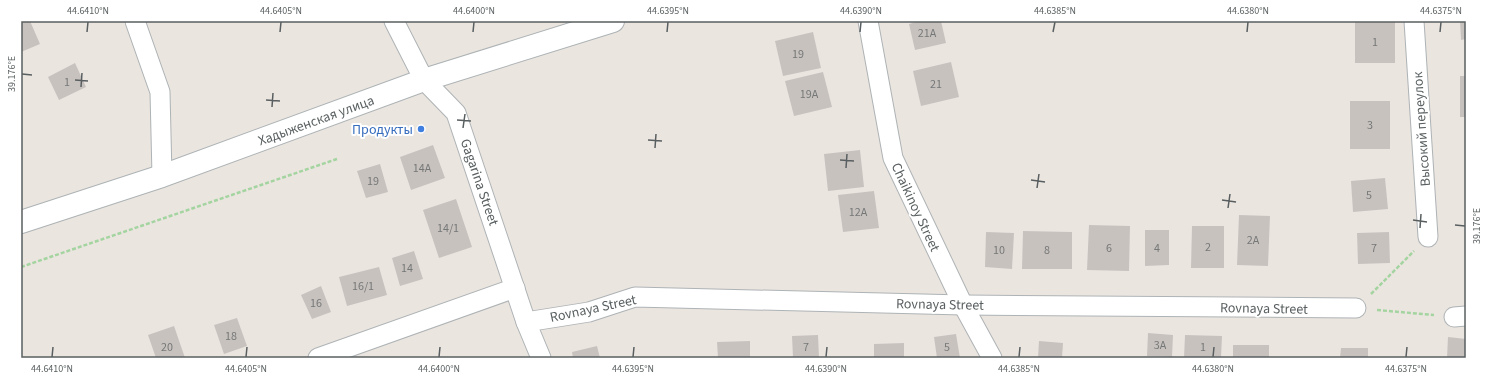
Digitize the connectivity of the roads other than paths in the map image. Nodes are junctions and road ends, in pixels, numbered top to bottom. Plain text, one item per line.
1 (135, 21) edge
2 (394, 21) edge
3 (613, 21) edge
4 (868, 21) edge
5 (1414, 21) edge
6 (424, 80) junction
7 (162, 176) junction
8 (21, 222) edge
9 (1428, 237) road end
10 (515, 288) junction
11 (963, 305) junction
12 (1356, 308) road end
13 (526, 322) junction
14 (318, 358) edge
15 (541, 358) edge
16 (992, 358) edge

1 - 7 street
2 - 6 street, Gagarina Street
3 - 6 main road, Хадыженская улица
4 - 11 street, Chaikinoy Street
5 - 9 street, Высокий переулок
6 - 7 main road, Хадыженская улица
6 - 10 street, Gagarina Street
7 - 8 main road, Хадыженская улица
10 - 13 street, Gagarina Street
10 - 14 street
11 - 12 street, Rovnaya Street
11 - 13 street, Rovnaya Street
11 - 16 street, Chaikinoy Street
13 - 15 street, Gagarina Street

